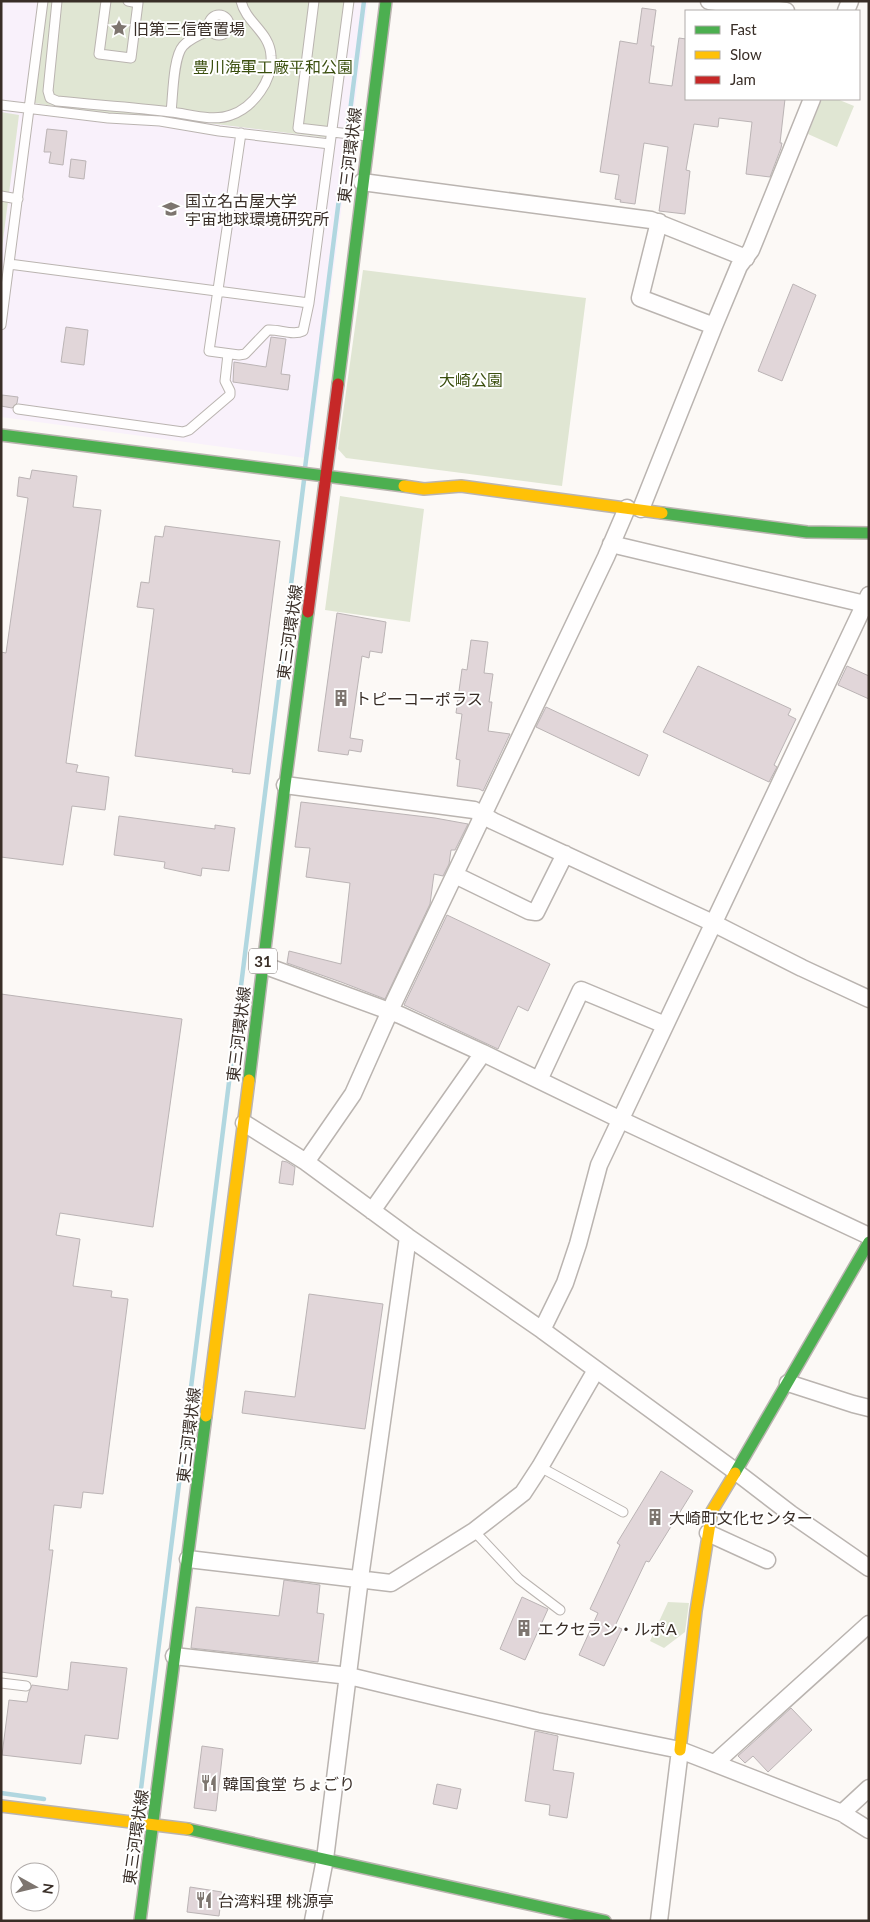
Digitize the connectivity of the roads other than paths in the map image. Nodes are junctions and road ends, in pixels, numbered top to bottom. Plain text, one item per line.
1 (42, 1) edge
2 (57, 1) edge
3 (106, 1) edge
4 (128, 1) edge
5 (241, 1) edge
6 (314, 1) edge
7 (350, 1) edge
8 (386, 1) edge
9 (709, 1) edge
10 (778, 10) edge
11 (243, 12) junction
12 (227, 20) junction
13 (211, 30) junction
14 (812, 100) edge
15 (1, 106) edge
16 (28, 108) junction
17 (170, 112) junction
18 (335, 132) junction
19 (241, 133) junction
20 (368, 136) junction
21 (330, 144) junction
22 (362, 182) junction
23 (1, 196) edge
24 (18, 199) junction
25 (659, 222) junction
26 (746, 258) junction
27 (9, 264) junction
28 (217, 291) junction
29 (309, 303) junction
30 (1, 325) edge
31 (714, 326) junction
32 (228, 354) junction
33 (18, 409) dead end
34 (1, 435) edge
35 (326, 476) junction
36 (634, 509) junction
37 (869, 533) edge
38 (611, 544) junction
39 (868, 601) edge
40 (285, 785) junction
41 (483, 815) junction
42 (565, 854) junction
43 (455, 875) junction
44 (713, 923) junction
45 (263, 966) junction
46 (869, 999) edge
47 (390, 1012) junction
48 (665, 1026) junction
49 (484, 1053) junction
50 (539, 1080) junction
51 (619, 1120) junction
52 (244, 1123) junction
53 (306, 1162) junction
54 (372, 1211) junction
55 (869, 1236) edge
56 (408, 1237) junction
57 (869, 1242) edge
58 (542, 1330) junction
59 (596, 1370) junction
60 (788, 1383) junction
61 (869, 1408) edge
62 (540, 1467) junction
63 (735, 1471) junction
64 (623, 1512) dead end
65 (474, 1531) junction
66 (708, 1533) junction
67 (188, 1559) junction
68 (767, 1560) dead end
69 (869, 1568) edge
70 (360, 1578) junction
71 (560, 1610) dead end
72 (869, 1624) edge
73 (174, 1656) junction
74 (349, 1676) junction
75 (1, 1683) edge
76 (26, 1686) dead end
77 (680, 1750) junction
78 (715, 1763) junction
79 (869, 1788) edge
80 (1, 1806) edge
81 (842, 1813) junction
82 (152, 1825) junction
83 (869, 1830) edge
84 (326, 1859) junction
85 (140, 1921) edge
86 (314, 1921) edge
87 (604, 1921) edge
88 (659, 1921) edge

1 - 16 lane
2 - 17 lane
3 - 4 lane
5 - 11 lane
6 - 18 lane
7 - 18 lane
8 - 20 street, 東三河環状線 / 31
9 - 10 street
11 - 12 lane
11 - 17 lane
12 - 13 lane
12 - 13 lane
13 - 17 lane
14 - 26 street
15 - 16 lane
16 - 19 lane
16 - 24 lane
18 - 20 lane
18 - 21 lane
19 - 21 lane
19 - 28 lane
20 - 22 street, 東三河環状線 / 31
21 - 29 lane
22 - 25 street
22 - 35 street, 東三河環状線 / 31
23 - 24 lane
24 - 27 lane
25 - 26 street
25 - 31 street
26 - 31 street
27 - 28 lane
27 - 30 lane
28 - 29 lane
28 - 32 lane
29 - 32 lane
31 - 36 street
32 - 33 lane
34 - 35 street
35 - 36 street
35 - 40 street, 東三河環状線 / 31
36 - 37 street
36 - 38 street
38 - 39 street
38 - 41 street
39 - 44 street
40 - 41 street
40 - 45 street, 東三河環状線 / 31
41 - 42 street
41 - 43 street
42 - 43 street
42 - 44 street
43 - 47 street
44 - 46 street
44 - 48 street
45 - 47 street
45 - 52 street, 東三河環状線 / 31
47 - 49 street
47 - 53 street
48 - 50 street
48 - 51 street
49 - 50 street
49 - 54 street
50 - 51 street
51 - 55 street
51 - 58 street
52 - 53 street
52 - 67 street, 東三河環状線 / 31
53 - 54 street
54 - 56 street
56 - 58 street
56 - 70 street
57 - 60 street
58 - 59 street
59 - 62 street
59 - 63 street
60 - 61 street
60 - 63 street
62 - 64 lane
62 - 65 street
63 - 66 street
63 - 69 street
65 - 70 street
65 - 71 lane
66 - 68 street
66 - 77 street
67 - 70 street
67 - 73 street, 東三河環状線 / 31
70 - 74 street
72 - 78 street
73 - 74 street
73 - 82 street, 東三河環状線 / 31
74 - 77 street
74 - 84 street
75 - 76 lane
77 - 78 street
77 - 88 street
78 - 81 street
79 - 81 street
80 - 82 street
81 - 83 street
82 - 84 street
82 - 85 street, 東三河環状線 / 31
84 - 86 street
84 - 87 street

